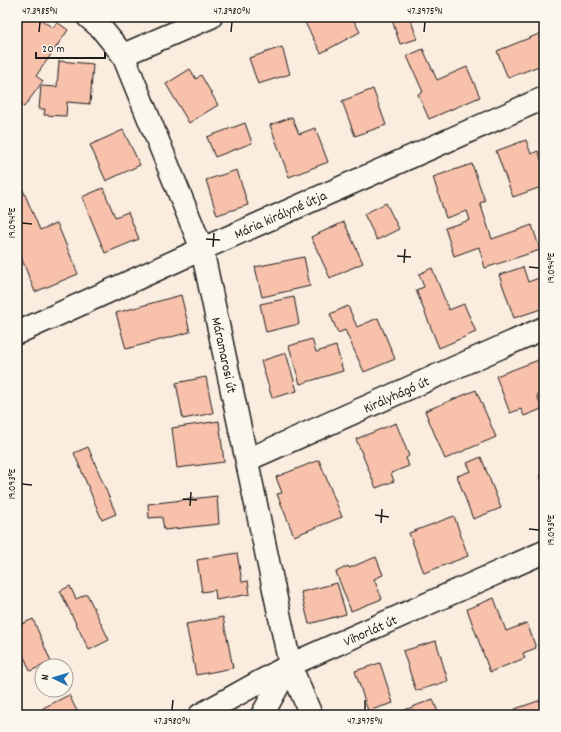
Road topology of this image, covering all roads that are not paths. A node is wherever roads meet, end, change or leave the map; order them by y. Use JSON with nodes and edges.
{"nodes":[{"id":1,"x":88,"y":17,"type":"edge"},
{"id":2,"x":210,"y":17,"type":"edge"},
{"id":3,"x":123,"y":56,"type":"junction"},
{"id":4,"x":544,"y":98,"type":"edge"},
{"id":5,"x":202,"y":249,"type":"junction"},
{"id":6,"x":544,"y":328,"type":"edge"},
{"id":7,"x":17,"y":333,"type":"edge"},
{"id":8,"x":247,"y":460,"type":"junction"},
{"id":9,"x":544,"y":552,"type":"edge"},
{"id":10,"x":290,"y":665,"type":"junction"},
{"id":11,"x":200,"y":715,"type":"edge"},
{"id":12,"x":262,"y":715,"type":"edge"},
{"id":13,"x":311,"y":715,"type":"edge"}],
"edges":[{"from":1,"to":3,"type":"street","name":"Máramarosi út"},
{"from":2,"to":3,"type":"street"},
{"from":3,"to":5,"type":"street","name":"Máramarosi út"},
{"from":4,"to":5,"type":"street","name":"Mária királyné útja"},
{"from":5,"to":7,"type":"street","name":"Mária királyné útja"},
{"from":5,"to":8,"type":"street","name":"Máramarosi út"},
{"from":6,"to":8,"type":"street","name":"Királyhágó út"},
{"from":8,"to":10,"type":"street","name":"Máramarosi út"},
{"from":9,"to":10,"type":"street","name":"Vihorlát út"},
{"from":10,"to":11,"type":"street","name":"Vihorlát út"},
{"from":10,"to":12,"type":"street"},
{"from":10,"to":13,"type":"street","name":"Máramarosi út"}]}
